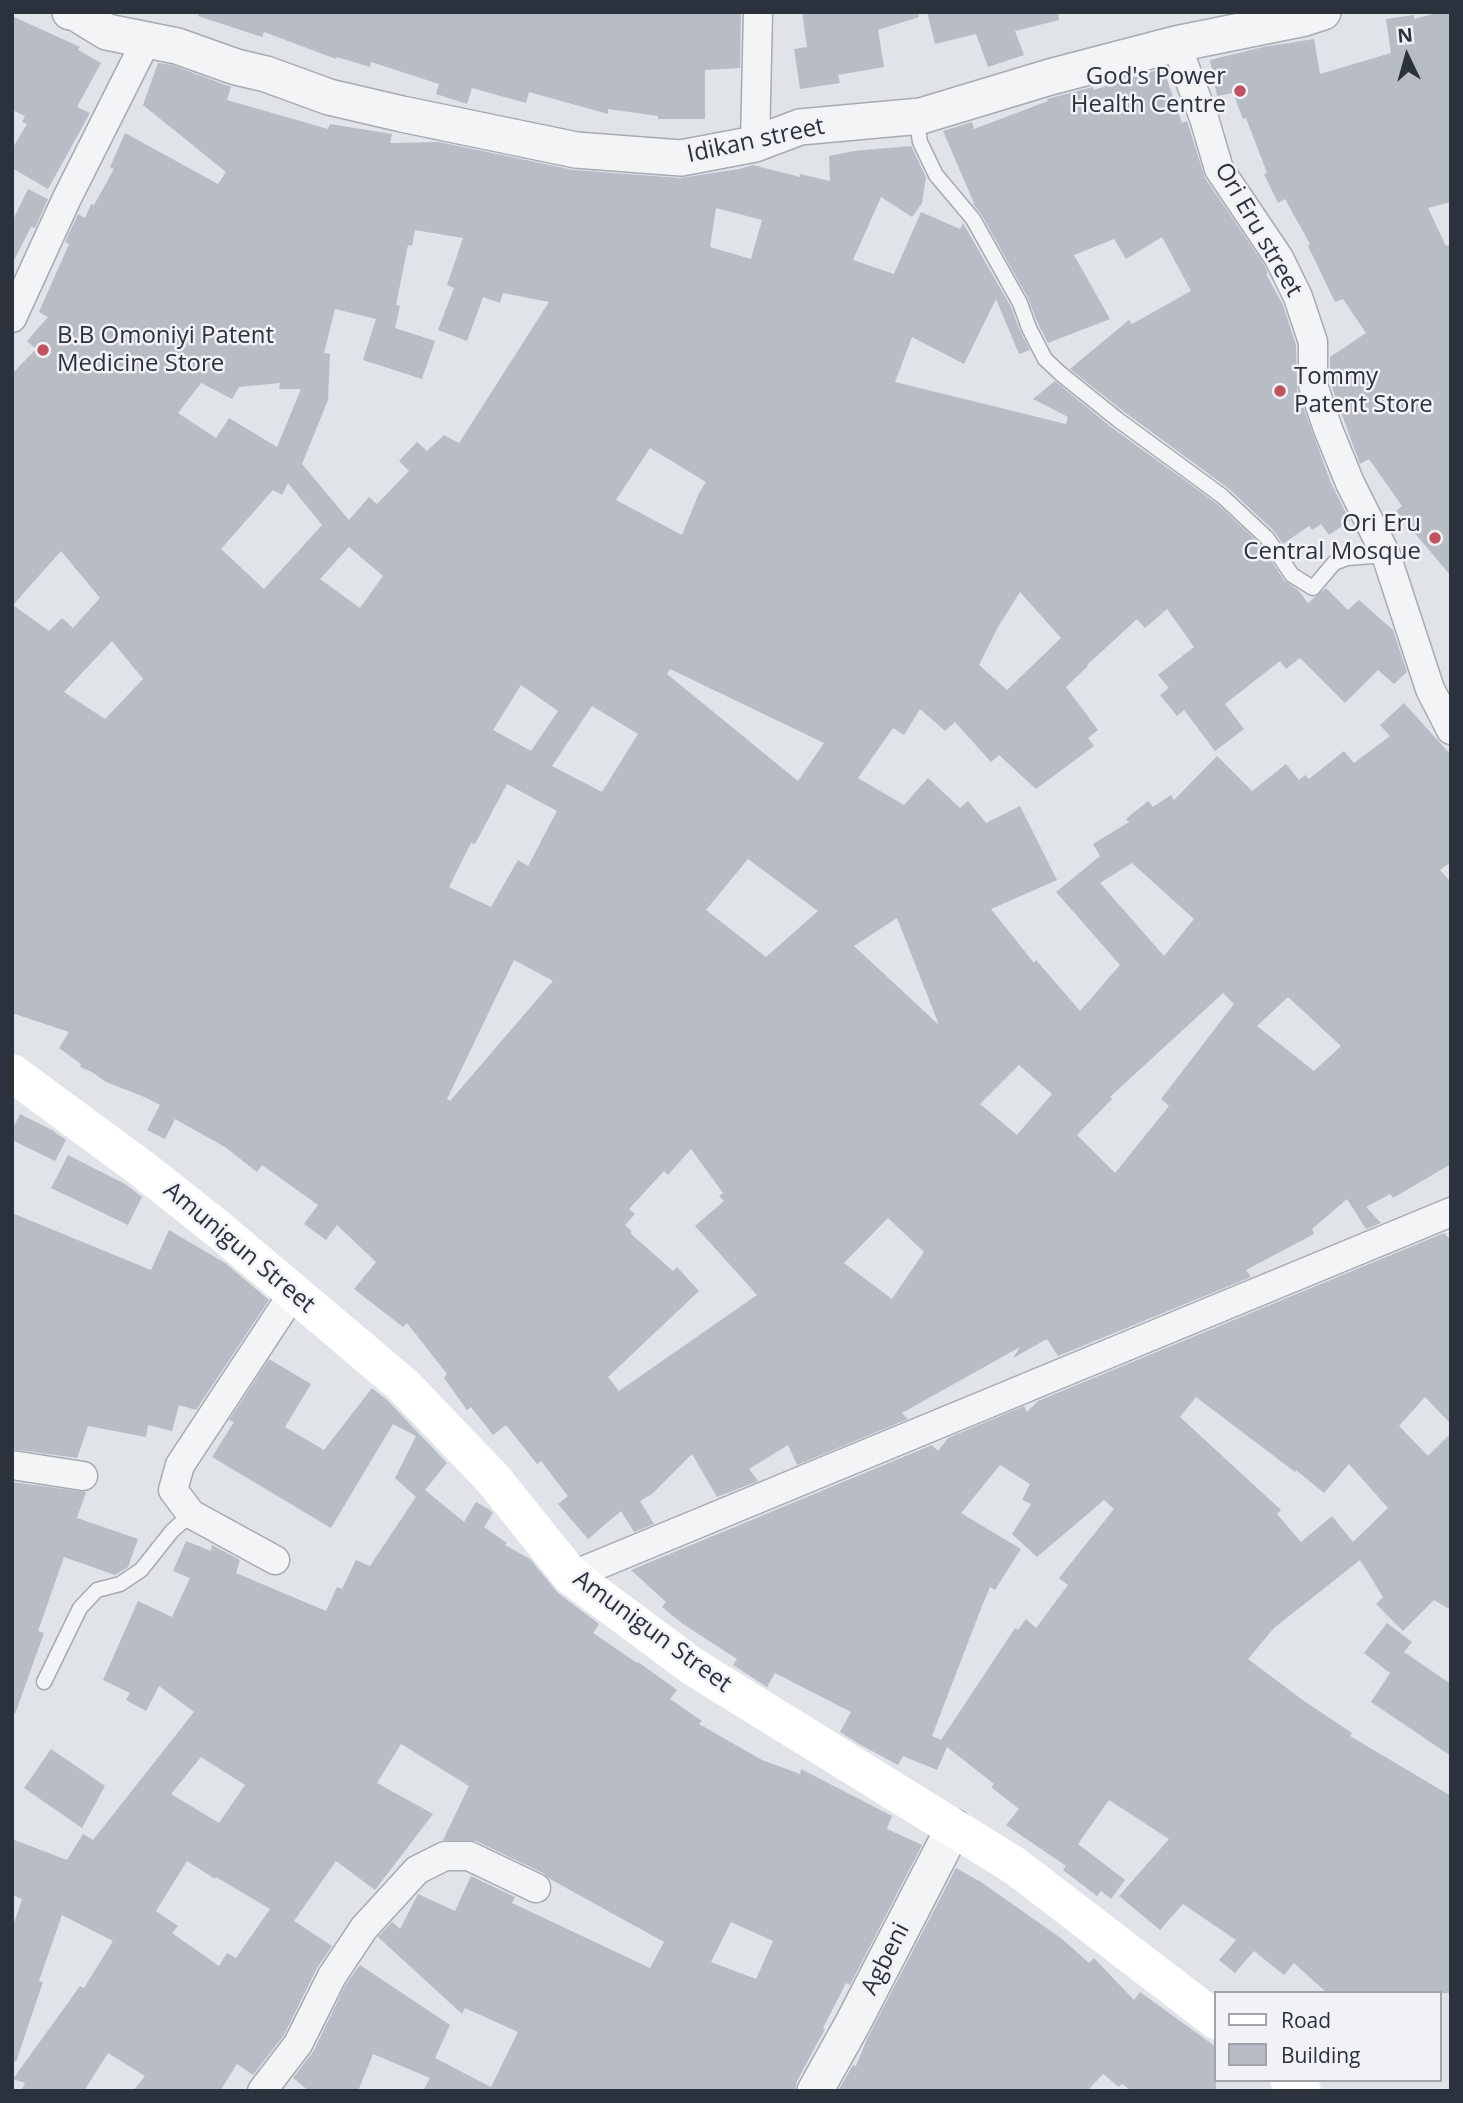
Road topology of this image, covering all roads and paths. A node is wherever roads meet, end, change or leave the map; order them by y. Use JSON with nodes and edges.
{"nodes":[{"id":1,"x":758,"y":12,"type":"edge"},
{"id":2,"x":1323,"y":12,"type":"edge"},
{"id":3,"x":74,"y":13,"type":"edge"},
{"id":4,"x":147,"y":39,"type":"junction"},
{"id":5,"x":1176,"y":44,"type":"junction"},
{"id":6,"x":921,"y":116,"type":"junction"},
{"id":7,"x":755,"y":144,"type":"junction"},
{"id":8,"x":12,"y":318,"type":"edge"},
{"id":9,"x":1386,"y":555,"type":"junction"},
{"id":10,"x":1451,"y":730,"type":"edge"},
{"id":11,"x":12,"y":1073,"type":"edge"},
{"id":12,"x":1451,"y":1212,"type":"edge"},
{"id":13,"x":294,"y":1292,"type":"junction"},
{"id":14,"x":12,"y":1465,"type":"edge"},
{"id":15,"x":82,"y":1476,"type":"dead end"},
{"id":16,"x":191,"y":1514,"type":"junction"},
{"id":17,"x":275,"y":1560,"type":"dead end"},
{"id":18,"x":571,"y":1576,"type":"junction"},
{"id":19,"x":44,"y":1682,"type":"dead end"},
{"id":20,"x":954,"y":1827,"type":"junction"},
{"id":21,"x":536,"y":1888,"type":"dead end"},
{"id":22,"x":1214,"y":2018,"type":"edge"},
{"id":23,"x":262,"y":2091,"type":"edge"},
{"id":24,"x":815,"y":2091,"type":"edge"}],
"edges":[{"from":1,"to":7,"type":"street"},
{"from":2,"to":5,"type":"street","name":"Idikan street"},
{"from":3,"to":4,"type":"street","name":"Idikan street"},
{"from":4,"to":7,"type":"street","name":"Idikan street"},
{"from":4,"to":8,"type":"street"},
{"from":5,"to":6,"type":"street","name":"Idikan street"},
{"from":5,"to":9,"type":"street","name":"Ori Eru street"},
{"from":6,"to":7,"type":"street","name":"Idikan street"},
{"from":6,"to":9,"type":"lane"},
{"from":9,"to":10,"type":"street","name":"Ori Eru street"},
{"from":11,"to":13,"type":"main road","name":"Amunigun Street"},
{"from":12,"to":18,"type":"street"},
{"from":13,"to":16,"type":"street"},
{"from":13,"to":18,"type":"main road","name":"Amunigun Street"},
{"from":14,"to":15,"type":"street"},
{"from":16,"to":17,"type":"street"},
{"from":16,"to":19,"type":"lane"},
{"from":18,"to":20,"type":"main road","name":"Amunigun Street"},
{"from":20,"to":22,"type":"main road","name":"Amunigun Street"},
{"from":20,"to":24,"type":"street","name":"Agbeni"},
{"from":21,"to":23,"type":"street"}]}
